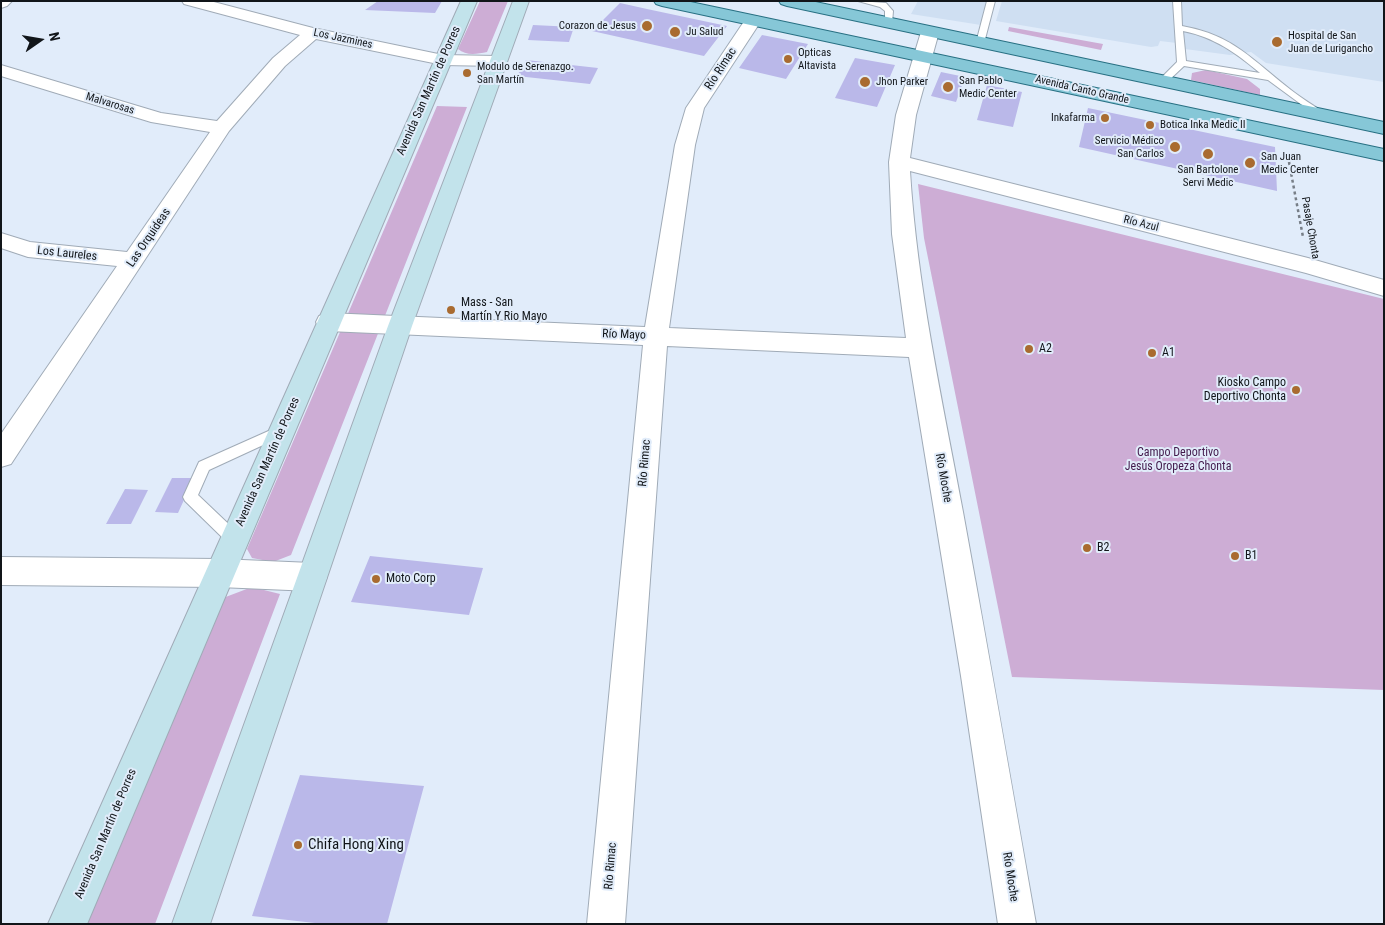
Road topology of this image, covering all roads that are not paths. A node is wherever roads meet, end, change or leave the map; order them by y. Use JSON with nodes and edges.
{"nodes":[{"id":1,"x":190,"y":1,"type":"edge"},
{"id":2,"x":469,"y":1,"type":"edge"},
{"id":3,"x":520,"y":1,"type":"edge"},
{"id":4,"x":662,"y":1,"type":"edge"},
{"id":5,"x":787,"y":1,"type":"edge"},
{"id":6,"x":862,"y":1,"type":"edge"},
{"id":7,"x":991,"y":1,"type":"edge"},
{"id":8,"x":1177,"y":1,"type":"edge"},
{"id":9,"x":753,"y":21,"type":"junction"},
{"id":10,"x":888,"y":23,"type":"junction"},
{"id":11,"x":1178,"y":28,"type":"junction"},
{"id":12,"x":312,"y":33,"type":"junction"},
{"id":13,"x":980,"y":43,"type":"junction"},
{"id":14,"x":926,"y":45,"type":"junction"},
{"id":15,"x":1044,"y":57,"type":"junction"},
{"id":16,"x":443,"y":60,"type":"junction"},
{"id":17,"x":497,"y":61,"type":"junction"},
{"id":18,"x":1182,"y":63,"type":"junction"},
{"id":19,"x":1,"y":70,"type":"edge"},
{"id":20,"x":1270,"y":77,"type":"junction"},
{"id":21,"x":1036,"y":80,"type":"junction"},
{"id":22,"x":1163,"y":82,"type":"junction"},
{"id":23,"x":1320,"y":114,"type":"junction"},
{"id":24,"x":222,"y":128,"type":"junction"},
{"id":25,"x":1384,"y":128,"type":"edge"},
{"id":26,"x":1317,"y":141,"type":"junction"},
{"id":27,"x":1384,"y":155,"type":"edge"},
{"id":28,"x":899,"y":162,"type":"junction"},
{"id":29,"x":1,"y":240,"type":"edge"},
{"id":30,"x":134,"y":260,"type":"junction"},
{"id":31,"x":1384,"y":288,"type":"edge"},
{"id":32,"x":328,"y":322,"type":"junction"},
{"id":33,"x":400,"y":326,"type":"junction"},
{"id":34,"x":656,"y":336,"type":"junction"},
{"id":35,"x":920,"y":348,"type":"junction"},
{"id":36,"x":282,"y":430,"type":"junction"},
{"id":37,"x":1,"y":456,"type":"edge"},
{"id":38,"x":234,"y":539,"type":"junction"},
{"id":39,"x":1,"y":572,"type":"edge"},
{"id":40,"x":219,"y":573,"type":"junction"},
{"id":41,"x":312,"y":577,"type":"junction"},
{"id":42,"x":67,"y":924,"type":"edge"},
{"id":43,"x":191,"y":924,"type":"edge"},
{"id":44,"x":606,"y":924,"type":"edge"},
{"id":45,"x":1017,"y":924,"type":"edge"}],
"edges":[{"from":1,"to":12,"type":"street","name":"Los Jazmines"},
{"from":2,"to":16,"type":"main road","name":"Avenida San Martín de Porres"},
{"from":3,"to":17,"type":"main road"},
{"from":4,"to":9,"type":"main road","name":"Avenida Canto Grande"},
{"from":5,"to":10,"type":"main road","name":"Avenida Canto Grande"},
{"from":6,"to":10,"type":"lane"},
{"from":7,"to":13,"type":"lane"},
{"from":8,"to":11,"type":"lane"},
{"from":9,"to":14,"type":"main road","name":"Avenida Canto Grande"},
{"from":9,"to":34,"type":"street","name":"Río Rimac"},
{"from":10,"to":14,"type":"main road","name":"Avenida Canto Grande"},
{"from":11,"to":18,"type":"lane"},
{"from":11,"to":20,"type":"lane"},
{"from":12,"to":16,"type":"street","name":"Los Jazmines"},
{"from":12,"to":24,"type":"street","name":"Las Orquideas"},
{"from":13,"to":14,"type":"main road","name":"Avenida Canto Grande"},
{"from":13,"to":15,"type":"main road","name":"Avenida Canto Grande"},
{"from":14,"to":21,"type":"main road","name":"Avenida Canto Grande"},
{"from":14,"to":28,"type":"street","name":"Río Moche"},
{"from":15,"to":21,"type":"main road"},
{"from":15,"to":22,"type":"main road","name":"Avenida Canto Grande"},
{"from":16,"to":17,"type":"street","name":"Los Jazmines"},
{"from":16,"to":32,"type":"main road","name":"Avenida San Martín de Porres"},
{"from":17,"to":33,"type":"main road"},
{"from":18,"to":20,"type":"lane"},
{"from":18,"to":22,"type":"lane"},
{"from":19,"to":24,"type":"street","name":"Malvarosas"},
{"from":20,"to":23,"type":"lane"},
{"from":21,"to":26,"type":"main road","name":"Avenida Canto Grande"},
{"from":22,"to":23,"type":"main road","name":"Avenida Canto Grande"},
{"from":23,"to":25,"type":"main road","name":"Avenida Canto Grande"},
{"from":23,"to":26,"type":"main road"},
{"from":24,"to":30,"type":"street","name":"Las Orquideas"},
{"from":26,"to":27,"type":"main road","name":"Avenida Canto Grande"},
{"from":28,"to":31,"type":"street","name":"Río Azul"},
{"from":28,"to":35,"type":"street","name":"Río Moche"},
{"from":29,"to":30,"type":"street","name":"Los Laureles"},
{"from":30,"to":37,"type":"street","name":"Las Orquideas"},
{"from":32,"to":33,"type":"street","name":"Río Mayo"},
{"from":32,"to":36,"type":"main road","name":"Avenida San Martín de Porres"},
{"from":33,"to":34,"type":"street","name":"Río Mayo"},
{"from":33,"to":41,"type":"main road"},
{"from":34,"to":35,"type":"street","name":"Río Mayo"},
{"from":34,"to":44,"type":"street","name":"Río Rimac"},
{"from":35,"to":45,"type":"street","name":"Río Moche"},
{"from":36,"to":38,"type":"main road","name":"Avenida San Martín de Porres"},
{"from":36,"to":38,"type":"lane"},
{"from":38,"to":40,"type":"main road","name":"Avenida San Martín de Porres"},
{"from":39,"to":40,"type":"street"},
{"from":40,"to":41,"type":"street"},
{"from":40,"to":42,"type":"main road","name":"Avenida San Martín de Porres"},
{"from":41,"to":43,"type":"main road"}]}
